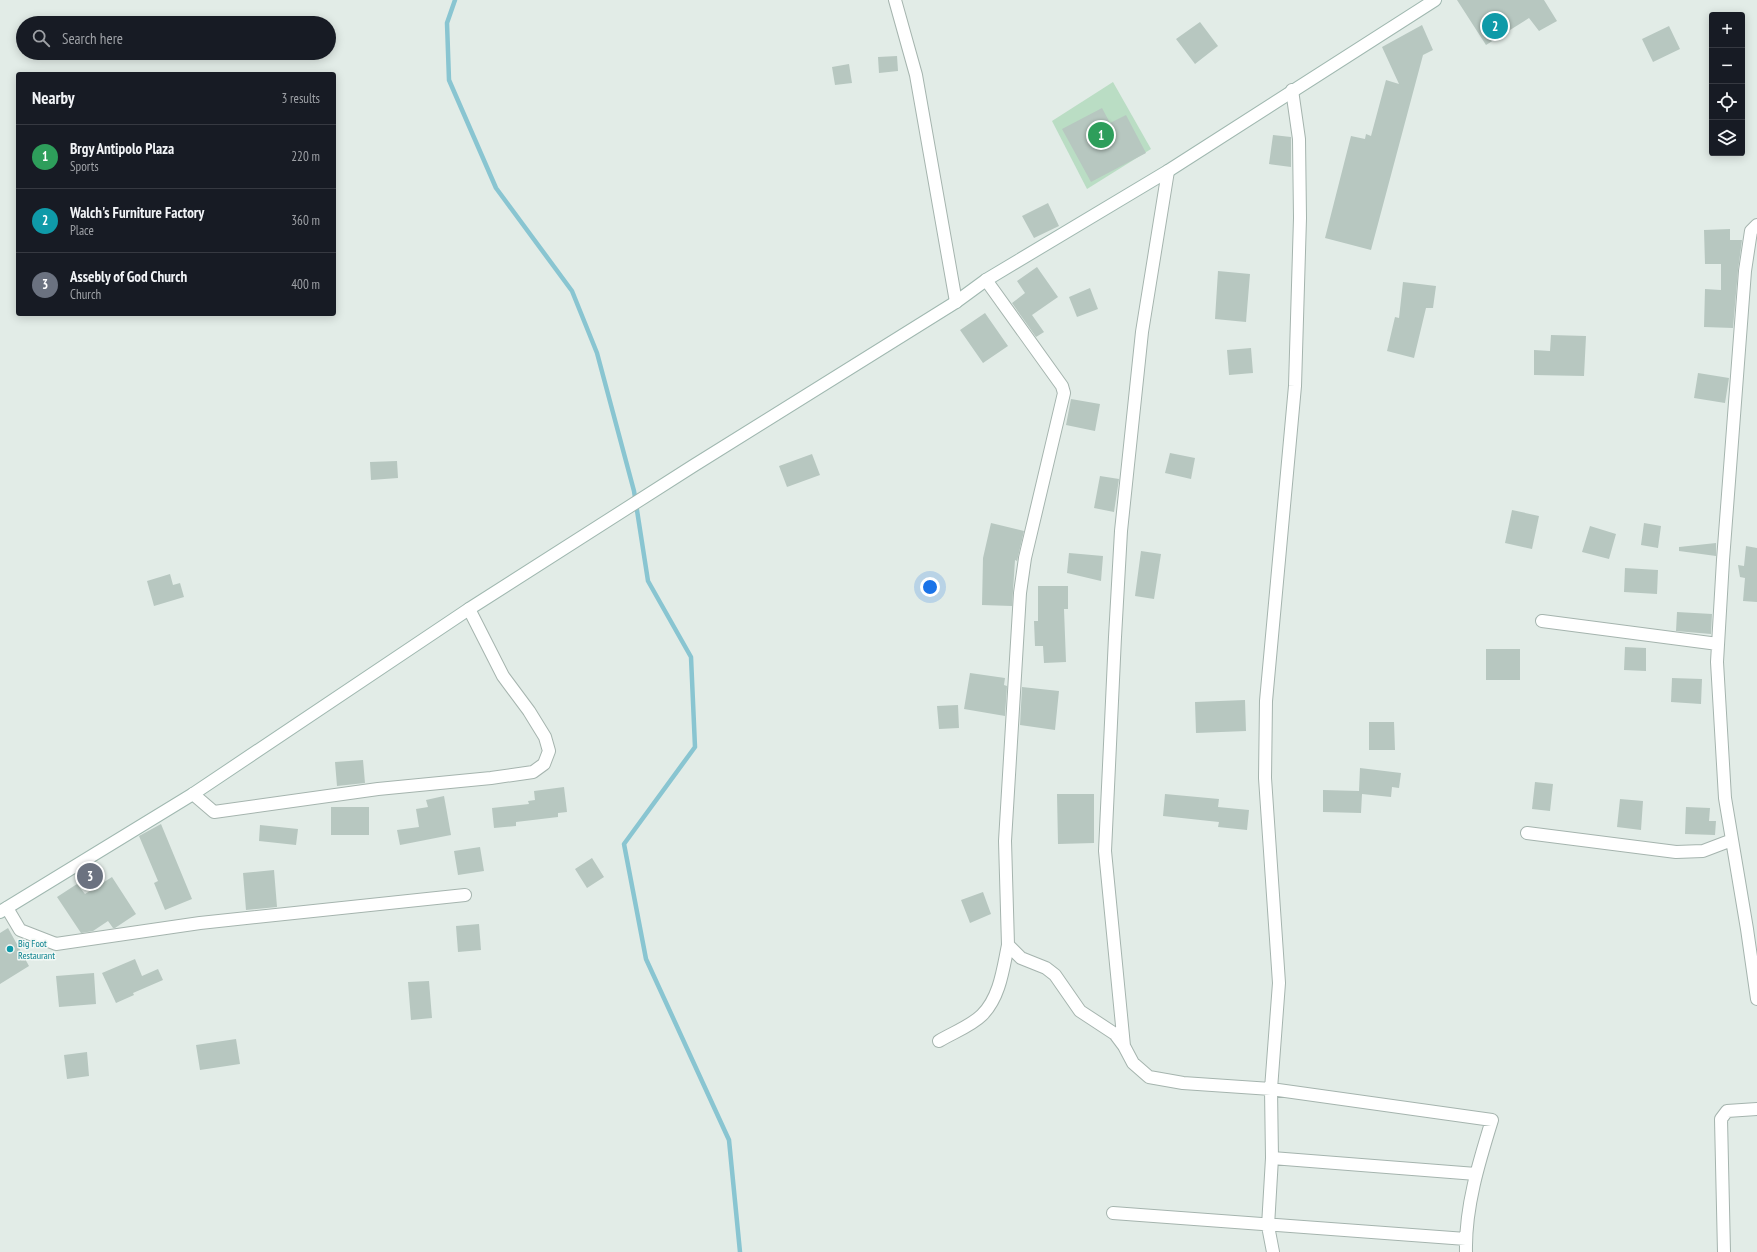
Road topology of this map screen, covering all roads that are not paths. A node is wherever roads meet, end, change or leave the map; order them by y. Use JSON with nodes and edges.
{"nodes":[{"id":1,"x":895,"y":0,"type":"edge"},
{"id":2,"x":1435,"y":0,"type":"edge"},
{"id":3,"x":1292,"y":90,"type":"junction"},
{"id":4,"x":1168,"y":171,"type":"junction"},
{"id":5,"x":1757,"y":225,"type":"edge"},
{"id":6,"x":986,"y":280,"type":"junction"},
{"id":7,"x":956,"y":302,"type":"junction"},
{"id":8,"x":469,"y":609,"type":"junction"},
{"id":9,"x":1542,"y":621,"type":"dead end"},
{"id":10,"x":1718,"y":644,"type":"junction"},
{"id":11,"x":193,"y":794,"type":"junction"},
{"id":12,"x":1527,"y":833,"type":"dead end"},
{"id":13,"x":1732,"y":840,"type":"junction"},
{"id":14,"x":465,"y":895,"type":"dead end"},
{"id":15,"x":4,"y":910,"type":"edge"},
{"id":16,"x":1008,"y":945,"type":"junction"},
{"id":17,"x":1757,"y":999,"type":"edge"},
{"id":18,"x":939,"y":1040,"type":"dead end"},
{"id":19,"x":1124,"y":1046,"type":"junction"},
{"id":20,"x":1271,"y":1089,"type":"junction"},
{"id":21,"x":1757,"y":1108,"type":"edge"},
{"id":22,"x":1272,"y":1158,"type":"junction"},
{"id":23,"x":1476,"y":1174,"type":"junction"},
{"id":24,"x":1113,"y":1213,"type":"dead end"},
{"id":25,"x":1268,"y":1226,"type":"junction"},
{"id":26,"x":1466,"y":1239,"type":"junction"},
{"id":27,"x":1273,"y":1252,"type":"edge"},
{"id":28,"x":1466,"y":1252,"type":"edge"},
{"id":29,"x":1724,"y":1252,"type":"edge"}],
"edges":[{"from":1,"to":7,"type":"street"},
{"from":2,"to":3,"type":"street"},
{"from":3,"to":4,"type":"street"},
{"from":3,"to":20,"type":"street"},
{"from":4,"to":6,"type":"street"},
{"from":4,"to":19,"type":"street"},
{"from":5,"to":10,"type":"street"},
{"from":6,"to":7,"type":"street"},
{"from":6,"to":16,"type":"street"},
{"from":7,"to":8,"type":"street"},
{"from":8,"to":11,"type":"street"},
{"from":8,"to":11,"type":"street"},
{"from":9,"to":10,"type":"street"},
{"from":10,"to":13,"type":"street"},
{"from":11,"to":15,"type":"street"},
{"from":12,"to":13,"type":"street"},
{"from":13,"to":17,"type":"street"},
{"from":14,"to":15,"type":"street"},
{"from":16,"to":18,"type":"street"},
{"from":16,"to":19,"type":"street"},
{"from":19,"to":20,"type":"street"},
{"from":20,"to":22,"type":"street"},
{"from":20,"to":23,"type":"street"},
{"from":21,"to":29,"type":"street"},
{"from":22,"to":23,"type":"street"},
{"from":22,"to":25,"type":"street"},
{"from":23,"to":26,"type":"street"},
{"from":24,"to":25,"type":"street"},
{"from":25,"to":26,"type":"street"},
{"from":25,"to":27,"type":"street"},
{"from":26,"to":28,"type":"street"}]}
